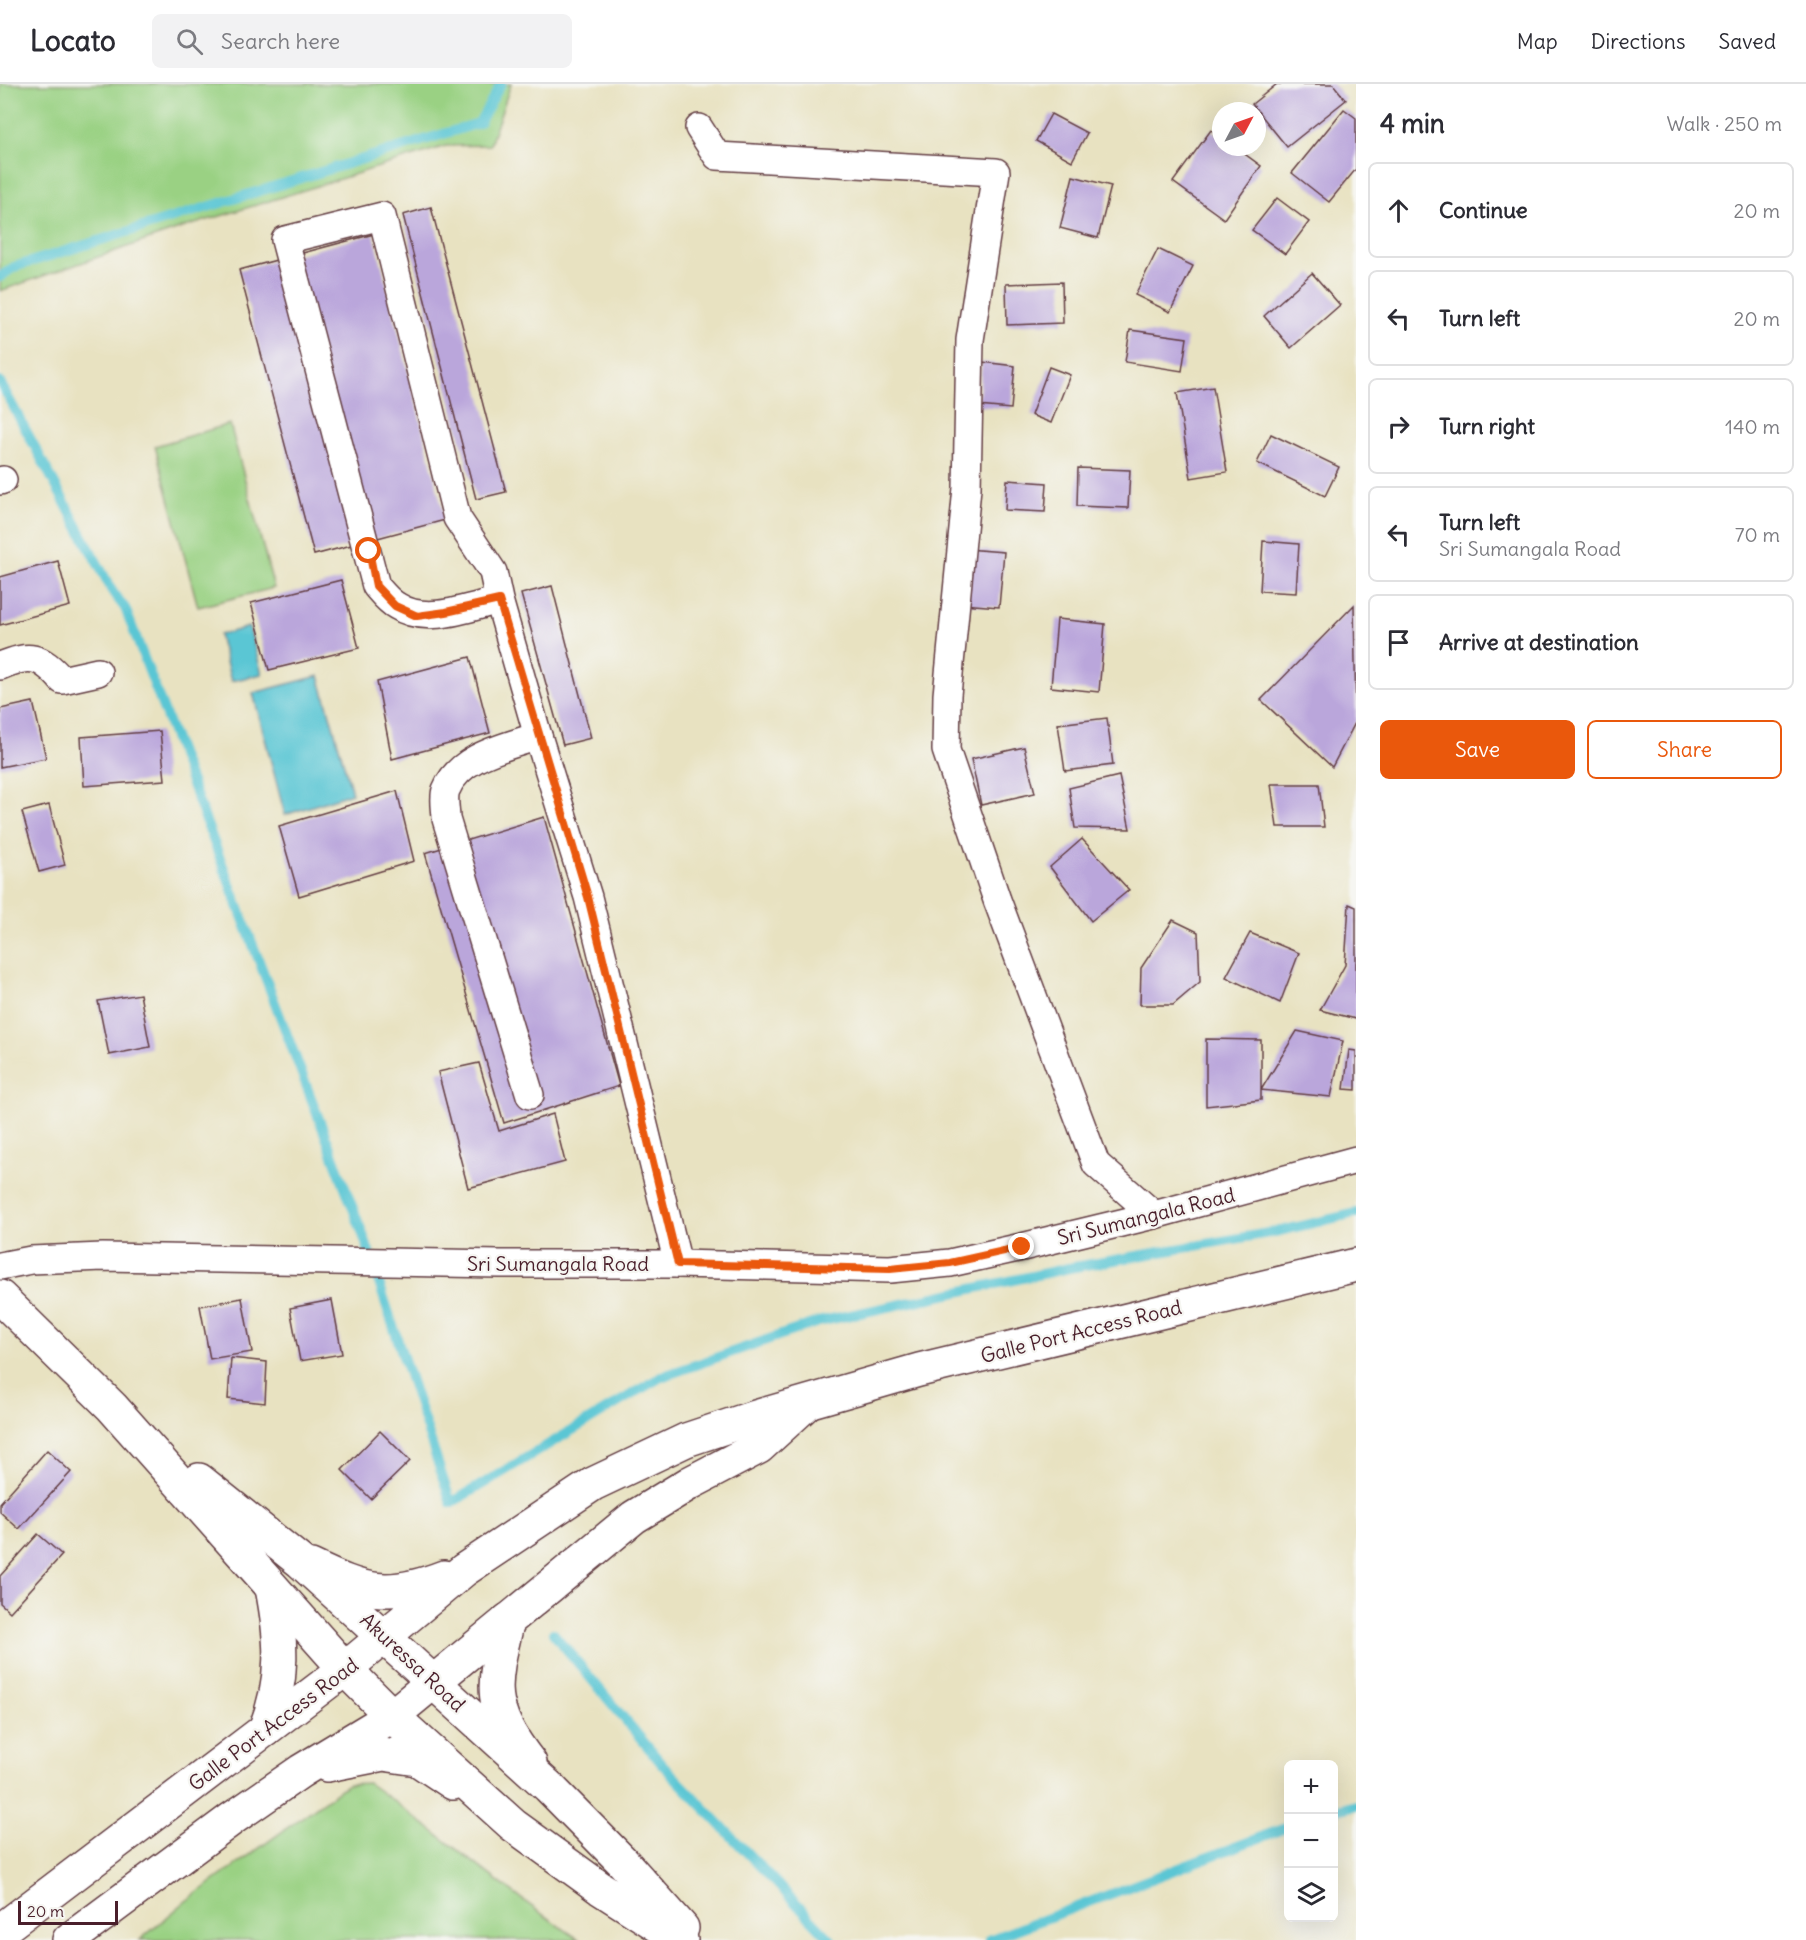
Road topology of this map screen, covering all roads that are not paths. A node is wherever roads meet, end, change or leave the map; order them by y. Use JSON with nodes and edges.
{"nodes":[{"id":1,"x":699,"y":128,"type":"dead end"},
{"id":2,"x":499,"y":600,"type":"junction"},
{"id":3,"x":0,"y":666,"type":"edge"},
{"id":4,"x":98,"y":672,"type":"dead end"},
{"id":5,"x":538,"y":736,"type":"junction"},
{"id":6,"x":530,"y":1095,"type":"dead end"},
{"id":7,"x":1356,"y":1160,"type":"edge"},
{"id":8,"x":1154,"y":1215,"type":"junction"},
{"id":9,"x":678,"y":1264,"type":"junction"},
{"id":10,"x":1356,"y":1265,"type":"edge"},
{"id":11,"x":0,"y":1266,"type":"edge"},
{"id":12,"x":0,"y":1298,"type":"edge"},
{"id":13,"x":808,"y":1402,"type":"junction"},
{"id":14,"x":112,"y":1407,"type":"junction"},
{"id":15,"x":301,"y":1562,"type":"junction"},
{"id":16,"x":464,"y":1570,"type":"junction"},
{"id":17,"x":272,"y":1588,"type":"junction"},
{"id":18,"x":508,"y":1620,"type":"junction"},
{"id":19,"x":385,"y":1635,"type":"junction"},
{"id":20,"x":345,"y":1670,"type":"junction"},
{"id":21,"x":433,"y":1681,"type":"junction"},
{"id":22,"x":392,"y":1716,"type":"junction"},
{"id":23,"x":265,"y":1730,"type":"junction"},
{"id":24,"x":300,"y":1771,"type":"junction"},
{"id":25,"x":549,"y":1786,"type":"junction"},
{"id":26,"x":513,"y":1825,"type":"junction"},
{"id":27,"x":0,"y":1931,"type":"edge"},
{"id":28,"x":69,"y":1940,"type":"edge"},
{"id":29,"x":681,"y":1940,"type":"edge"},
{"id":30,"x":693,"y":1940,"type":"edge"}],
"edges":[{"from":1,"to":8,"type":"street"},
{"from":2,"to":2,"type":"street"},
{"from":2,"to":5,"type":"street"},
{"from":3,"to":4,"type":"street"},
{"from":5,"to":6,"type":"street"},
{"from":5,"to":9,"type":"street"},
{"from":7,"to":8,"type":"street","name":"Sri Sumangala Road"},
{"from":8,"to":9,"type":"street","name":"Sri Sumangala Road"},
{"from":9,"to":11,"type":"street","name":"Sri Sumangala Road"},
{"from":10,"to":13,"type":"main road","name":"Galle Port Access Road"},
{"from":12,"to":14,"type":"main road","name":"Akuressa Road"},
{"from":13,"to":16,"type":"main road","name":"Galle Port Access Road"},
{"from":13,"to":18,"type":"main road","name":"Galle Port Access Road"},
{"from":14,"to":15,"type":"main road","name":"Akuressa Road"},
{"from":14,"to":17,"type":"main road","name":"Akuressa Road"},
{"from":15,"to":16,"type":"main road"},
{"from":15,"to":19,"type":"main road","name":"Akuressa Road"},
{"from":16,"to":19,"type":"main road","name":"Galle Port Access Road"},
{"from":17,"to":20,"type":"main road","name":"Akuressa Road"},
{"from":17,"to":23,"type":"main road"},
{"from":18,"to":21,"type":"main road","name":"Galle Port Access Road"},
{"from":18,"to":25,"type":"main road"},
{"from":19,"to":20,"type":"main road","name":"Galle Port Access Road"},
{"from":19,"to":21,"type":"main road","name":"Akuressa Road"},
{"from":20,"to":22,"type":"main road","name":"Akuressa Road"},
{"from":20,"to":23,"type":"main road","name":"Galle Port Access Road"},
{"from":21,"to":22,"type":"main road","name":"Galle Port Access Road"},
{"from":21,"to":25,"type":"main road","name":"Akuressa Road"},
{"from":22,"to":24,"type":"main road","name":"Galle Port Access Road"},
{"from":22,"to":26,"type":"main road","name":"Akuressa Road"},
{"from":23,"to":27,"type":"main road","name":"Galle Port Access Road"},
{"from":24,"to":26,"type":"main road"},
{"from":24,"to":28,"type":"main road","name":"Galle Port Access Road"},
{"from":25,"to":30,"type":"main road","name":"Akuressa Road"},
{"from":26,"to":29,"type":"main road","name":"Akuressa Road"}]}
